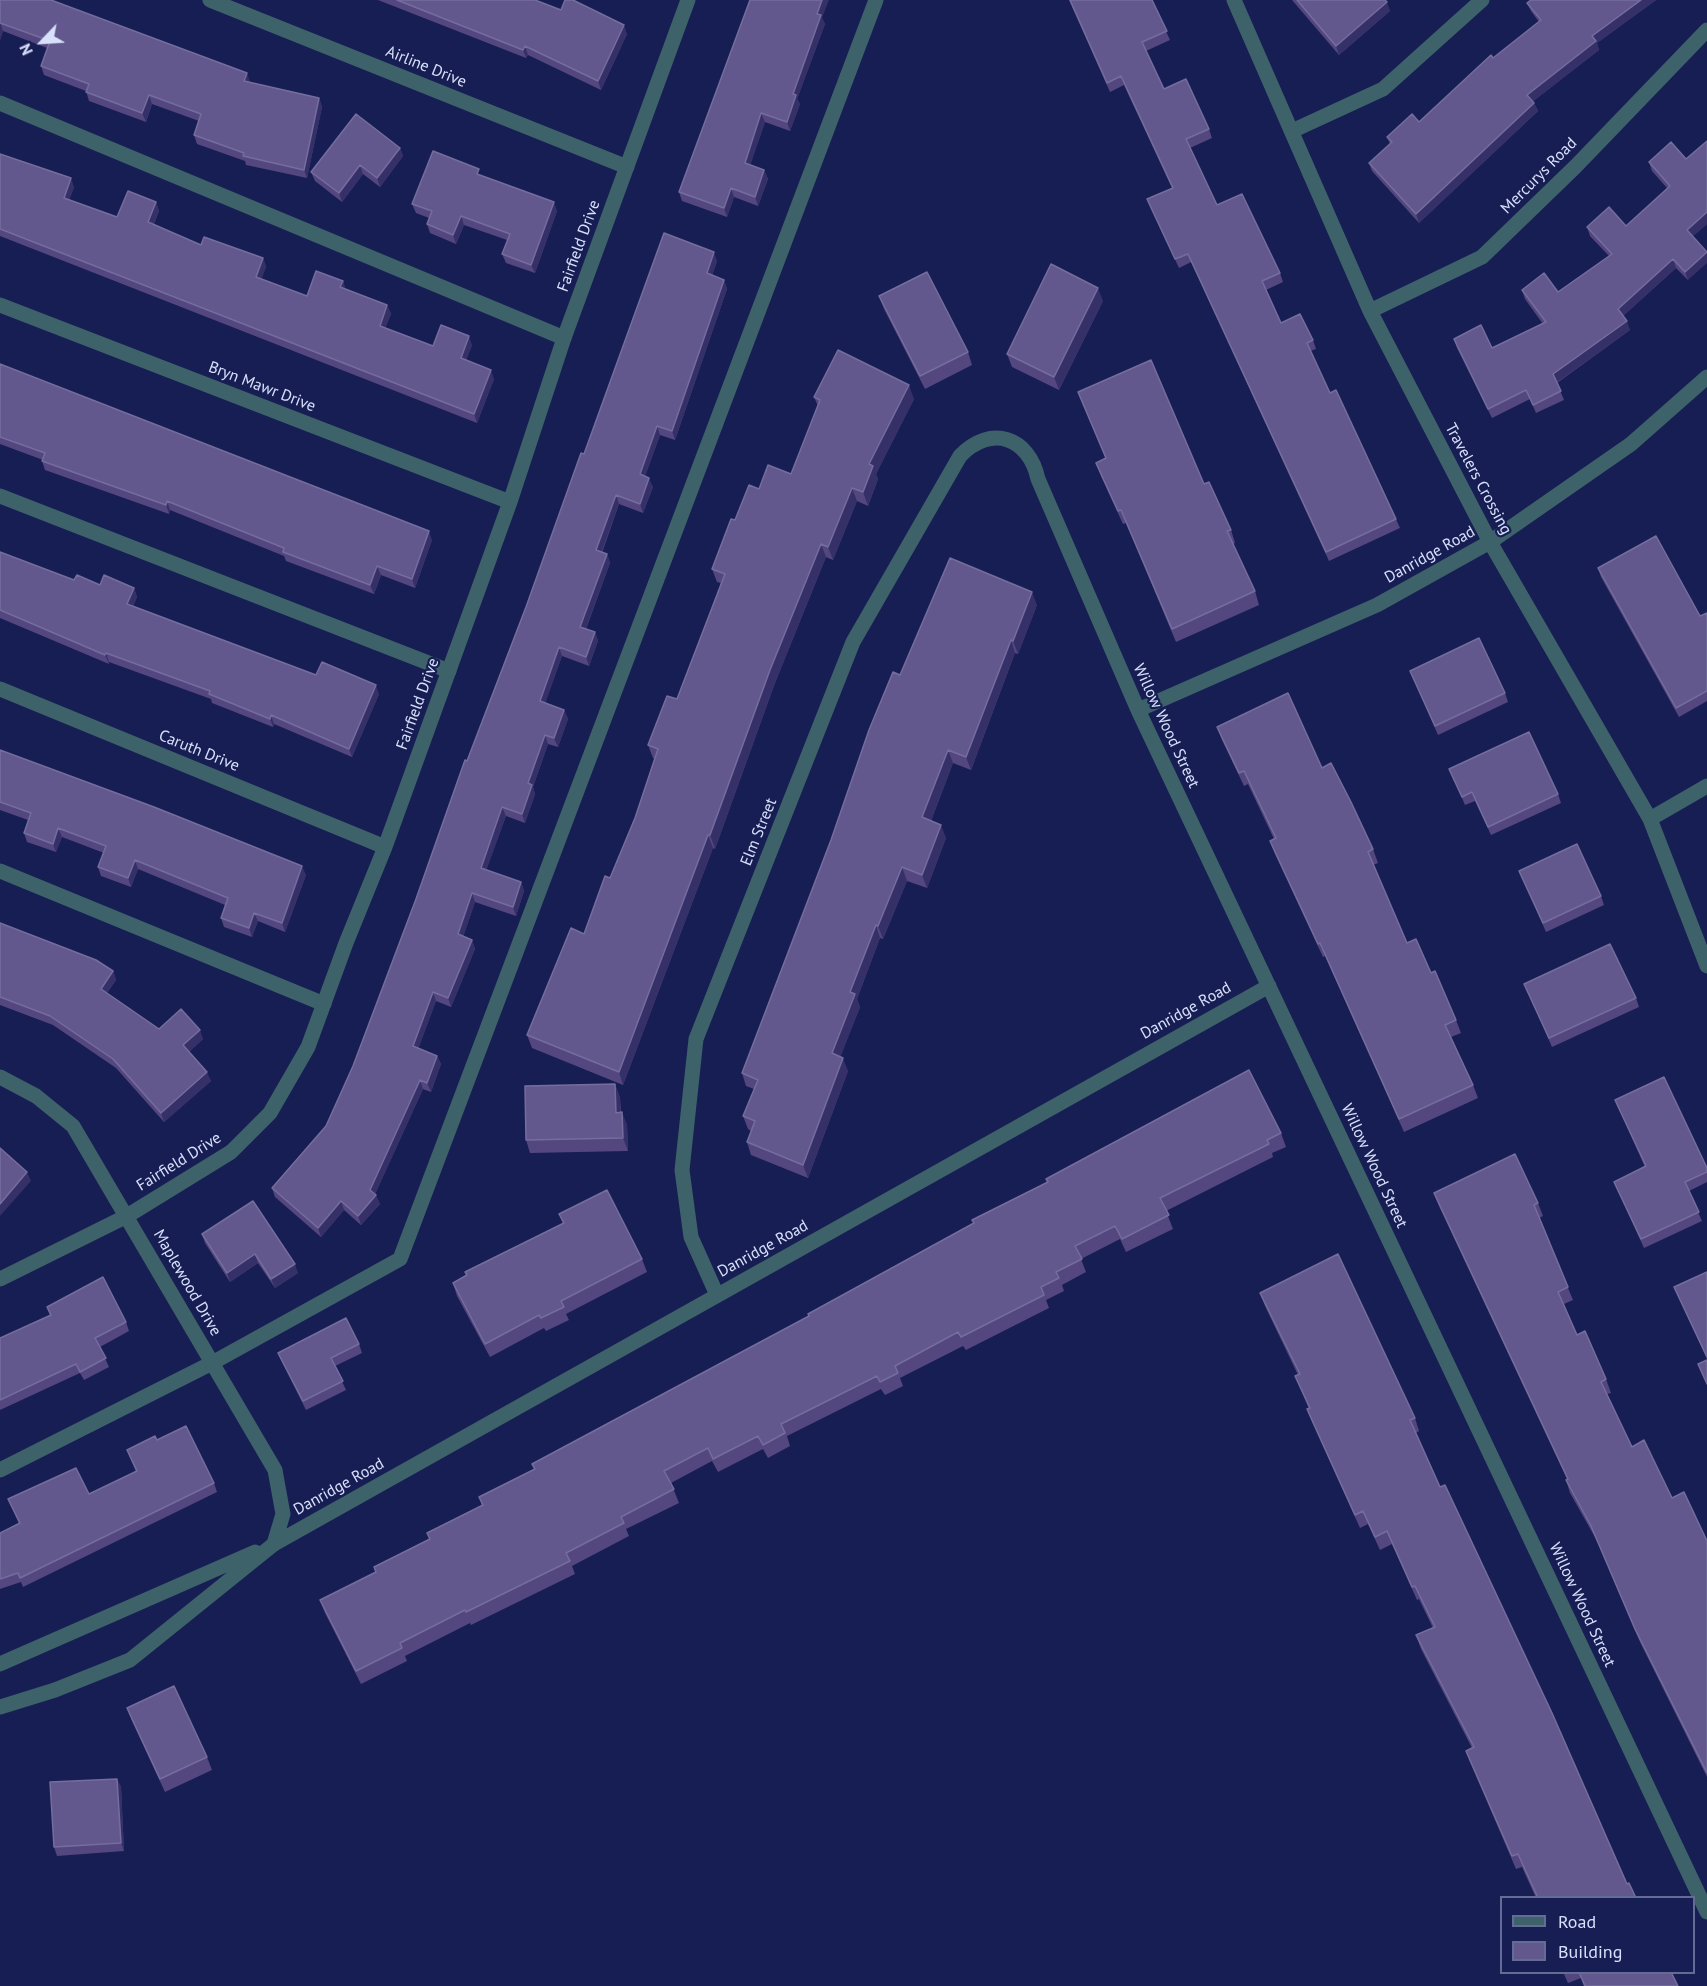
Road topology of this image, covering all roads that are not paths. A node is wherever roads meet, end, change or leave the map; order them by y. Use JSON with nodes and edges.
{"nodes":[{"id":1,"x":210,"y":0,"type":"edge"},
{"id":2,"x":688,"y":0,"type":"edge"},
{"id":3,"x":876,"y":0,"type":"edge"},
{"id":4,"x":1234,"y":0,"type":"edge"},
{"id":5,"x":1482,"y":0,"type":"edge"},
{"id":6,"x":1707,"y":30,"type":"edge"},
{"id":7,"x":0,"y":103,"type":"edge"},
{"id":8,"x":1292,"y":131,"type":"junction"},
{"id":9,"x":627,"y":167,"type":"junction"},
{"id":10,"x":0,"y":305,"type":"edge"},
{"id":11,"x":1370,"y":311,"type":"junction"},
{"id":12,"x":564,"y":338,"type":"junction"},
{"id":13,"x":1707,"y":377,"type":"edge"},
{"id":14,"x":1007,"y":440,"type":"joint"},
{"id":15,"x":0,"y":496,"type":"edge"},
{"id":16,"x":510,"y":502,"type":"junction"},
{"id":17,"x":1490,"y":542,"type":"junction"},
{"id":18,"x":449,"y":671,"type":"junction"},
{"id":19,"x":0,"y":688,"type":"edge"},
{"id":20,"x":1138,"y":710,"type":"junction"},
{"id":21,"x":1707,"y":786,"type":"edge"},
{"id":22,"x":1650,"y":819,"type":"junction"},
{"id":23,"x":385,"y":847,"type":"junction"},
{"id":24,"x":0,"y":871,"type":"edge"},
{"id":25,"x":1707,"y":966,"type":"edge"},
{"id":26,"x":1269,"y":986,"type":"junction"},
{"id":27,"x":324,"y":1004,"type":"junction"},
{"id":28,"x":0,"y":1077,"type":"edge"},
{"id":29,"x":127,"y":1216,"type":"junction"},
{"id":30,"x":0,"y":1279,"type":"edge"},
{"id":31,"x":717,"y":1295,"type":"junction"},
{"id":32,"x":212,"y":1363,"type":"junction"},
{"id":33,"x":0,"y":1470,"type":"edge"},
{"id":34,"x":274,"y":1544,"type":"junction"},
{"id":35,"x":0,"y":1664,"type":"edge"},
{"id":36,"x":0,"y":1707,"type":"edge"},
{"id":37,"x":1707,"y":1912,"type":"edge"}],
"edges":[{"from":1,"to":9,"type":"street","name":"Airline Drive"},
{"from":2,"to":9,"type":"street","name":"Fairfield Drive"},
{"from":3,"to":32,"type":"street"},
{"from":4,"to":8,"type":"street","name":"Travelers Crossing"},
{"from":5,"to":8,"type":"street"},
{"from":6,"to":11,"type":"street","name":"Mercurys Road"},
{"from":7,"to":12,"type":"street"},
{"from":8,"to":11,"type":"street","name":"Travelers Crossing"},
{"from":9,"to":12,"type":"street","name":"Fairfield Drive"},
{"from":10,"to":16,"type":"street","name":"Bryn Mawr Drive"},
{"from":11,"to":17,"type":"street","name":"Travelers Crossing"},
{"from":12,"to":16,"type":"street","name":"Fairfield Drive"},
{"from":13,"to":17,"type":"street","name":"Danridge Road"},
{"from":14,"to":20,"type":"street","name":"Willow Wood Street"},
{"from":14,"to":31,"type":"street","name":"Elm Street"},
{"from":15,"to":18,"type":"street"},
{"from":16,"to":18,"type":"street","name":"Fairfield Drive"},
{"from":17,"to":20,"type":"street","name":"Danridge Road"},
{"from":17,"to":22,"type":"street","name":"Travelers Crossing"},
{"from":18,"to":23,"type":"street","name":"Fairfield Drive"},
{"from":19,"to":23,"type":"street","name":"Caruth Drive"},
{"from":20,"to":26,"type":"street","name":"Willow Wood Street"},
{"from":21,"to":22,"type":"street"},
{"from":22,"to":25,"type":"street","name":"Travelers Crossing"},
{"from":23,"to":27,"type":"street","name":"Fairfield Drive"},
{"from":24,"to":27,"type":"street"},
{"from":26,"to":31,"type":"street","name":"Danridge Road"},
{"from":26,"to":37,"type":"street","name":"Willow Wood Street"},
{"from":27,"to":29,"type":"street","name":"Fairfield Drive"},
{"from":28,"to":29,"type":"street","name":"Maplewood Drive"},
{"from":29,"to":30,"type":"street","name":"Fairfield Drive"},
{"from":29,"to":32,"type":"street","name":"Maplewood Drive"},
{"from":31,"to":34,"type":"street","name":"Danridge Road"},
{"from":32,"to":33,"type":"street"},
{"from":32,"to":34,"type":"street","name":"Maplewood Drive"},
{"from":34,"to":35,"type":"street","name":"Danridge Road"},
{"from":34,"to":36,"type":"street","name":"Danridge Road"}]}
